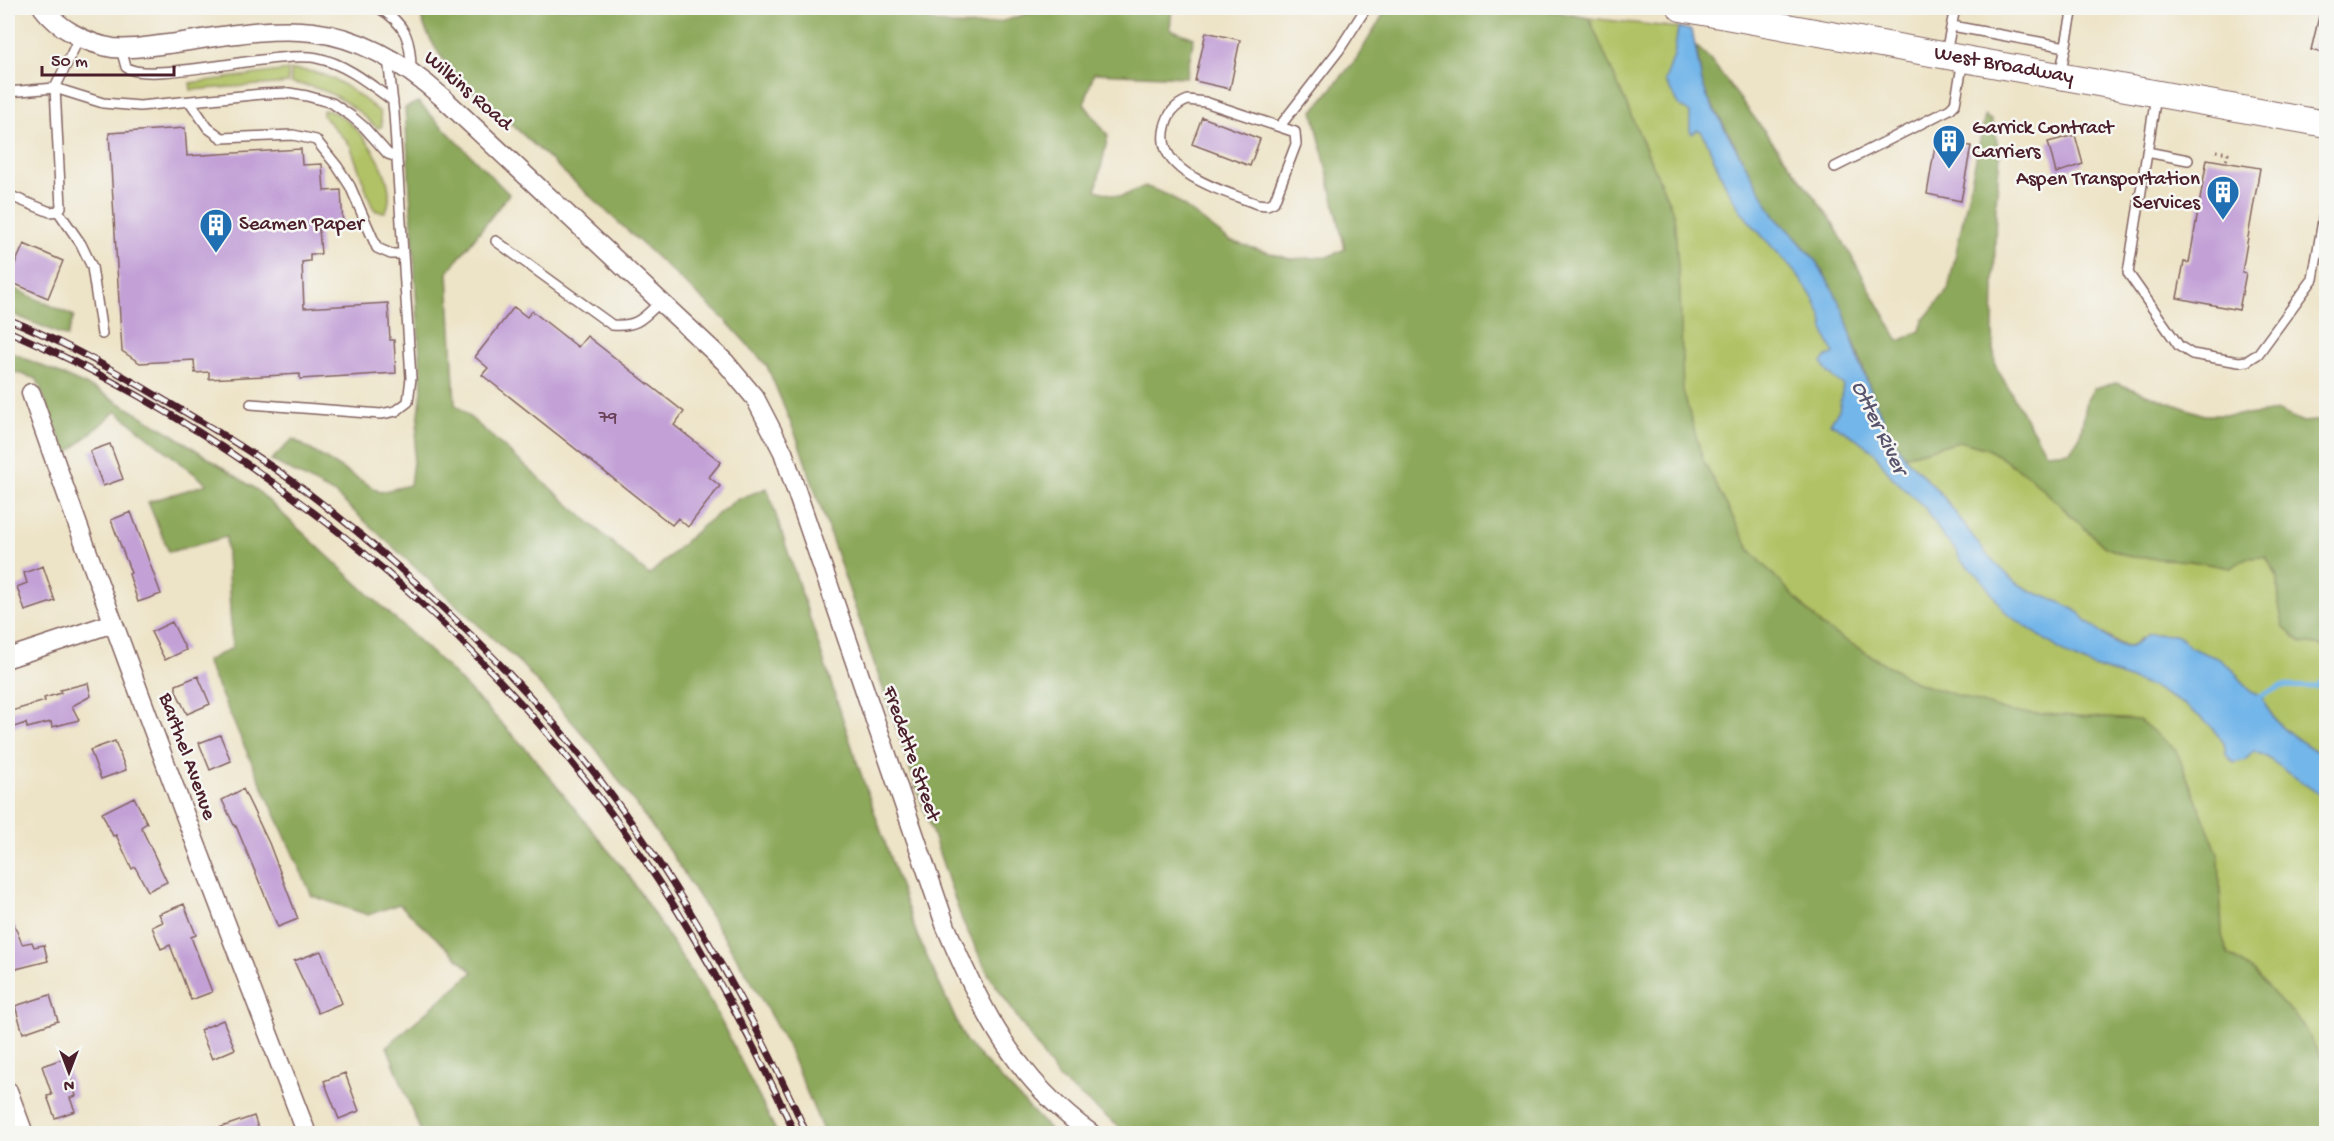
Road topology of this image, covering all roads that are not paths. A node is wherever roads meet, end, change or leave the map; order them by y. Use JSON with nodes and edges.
{"nodes":[{"id":1,"x":43,"y":8,"type":"edge"},
{"id":2,"x":379,"y":8,"type":"edge"},
{"id":3,"x":1366,"y":8,"type":"edge"},
{"id":4,"x":1681,"y":8,"type":"edge"},
{"id":5,"x":1955,"y":8,"type":"edge"},
{"id":6,"x":2073,"y":8,"type":"edge"},
{"id":7,"x":1952,"y":26,"type":"junction"},
{"id":8,"x":80,"y":36,"type":"junction"},
{"id":9,"x":2066,"y":48,"type":"junction"},
{"id":10,"x":121,"y":49,"type":"junction"},
{"id":11,"x":1955,"y":57,"type":"junction"},
{"id":12,"x":388,"y":58,"type":"junction"},
{"id":13,"x":411,"y":70,"type":"junction"},
{"id":14,"x":2060,"y":76,"type":"junction"},
{"id":15,"x":55,"y":88,"type":"junction"},
{"id":16,"x":8,"y":92,"type":"edge"},
{"id":17,"x":2157,"y":93,"type":"junction"},
{"id":18,"x":393,"y":101,"type":"junction"},
{"id":19,"x":190,"y":102,"type":"junction"},
{"id":20,"x":2326,"y":124,"type":"edge"},
{"id":21,"x":1280,"y":126,"type":"junction"},
{"id":22,"x":2147,"y":152,"type":"junction"},
{"id":23,"x":397,"y":157,"type":"junction"},
{"id":24,"x":2188,"y":160,"type":"dead end"},
{"id":25,"x":1835,"y":167,"type":"dead end"},
{"id":26,"x":8,"y":195,"type":"edge"},
{"id":27,"x":2326,"y":202,"type":"edge"},
{"id":28,"x":58,"y":211,"type":"junction"},
{"id":29,"x":496,"y":241,"type":"dead end"},
{"id":30,"x":403,"y":254,"type":"junction"},
{"id":31,"x":661,"y":301,"type":"junction"},
{"id":32,"x":102,"y":334,"type":"dead end"},
{"id":33,"x":727,"y":363,"type":"joint"},
{"id":34,"x":31,"y":393,"type":"dead end"},
{"id":35,"x":251,"y":404,"type":"dead end"},
{"id":36,"x":113,"y":623,"type":"junction"},
{"id":37,"x":8,"y":658,"type":"edge"},
{"id":38,"x":8,"y":1091,"type":"edge"},
{"id":39,"x":24,"y":1134,"type":"edge"},
{"id":40,"x":307,"y":1134,"type":"edge"},
{"id":41,"x":1092,"y":1134,"type":"edge"}],
"edges":[{"from":1,"to":8,"type":"street","name":"Wilkins Road"},
{"from":2,"to":13,"type":"lane"},
{"from":3,"to":21,"type":"lane"},
{"from":4,"to":11,"type":"main road","name":"West Broadway"},
{"from":5,"to":7,"type":"lane"},
{"from":6,"to":9,"type":"lane"},
{"from":7,"to":9,"type":"lane"},
{"from":7,"to":11,"type":"lane"},
{"from":8,"to":10,"type":"street","name":"Wilkins Road"},
{"from":8,"to":15,"type":"lane"},
{"from":9,"to":14,"type":"lane"},
{"from":10,"to":12,"type":"street","name":"Wilkins Road"},
{"from":10,"to":18,"type":"lane"},
{"from":11,"to":14,"type":"main road","name":"West Broadway"},
{"from":11,"to":25,"type":"lane"},
{"from":12,"to":13,"type":"street","name":"Wilkins Road"},
{"from":12,"to":18,"type":"lane"},
{"from":13,"to":31,"type":"street","name":"Wilkins Road"},
{"from":14,"to":17,"type":"main road","name":"West Broadway"},
{"from":15,"to":16,"type":"lane"},
{"from":15,"to":19,"type":"lane"},
{"from":15,"to":28,"type":"lane"},
{"from":17,"to":20,"type":"main road","name":"West Broadway"},
{"from":17,"to":22,"type":"lane"},
{"from":18,"to":23,"type":"lane"},
{"from":19,"to":23,"type":"lane"},
{"from":19,"to":30,"type":"lane"},
{"from":21,"to":21,"type":"lane"},
{"from":22,"to":24,"type":"lane"},
{"from":22,"to":27,"type":"lane"},
{"from":23,"to":30,"type":"lane"},
{"from":26,"to":28,"type":"lane"},
{"from":28,"to":32,"type":"lane"},
{"from":29,"to":31,"type":"lane"},
{"from":30,"to":35,"type":"lane"},
{"from":31,"to":33,"type":"street","name":"Wilkins Road"},
{"from":33,"to":41,"type":"street","name":"Fredette Street"},
{"from":34,"to":36,"type":"street","name":"Barthel Avenue"},
{"from":36,"to":37,"type":"street"},
{"from":36,"to":40,"type":"street","name":"Barthel Avenue"},
{"from":38,"to":39,"type":"street"}]}
